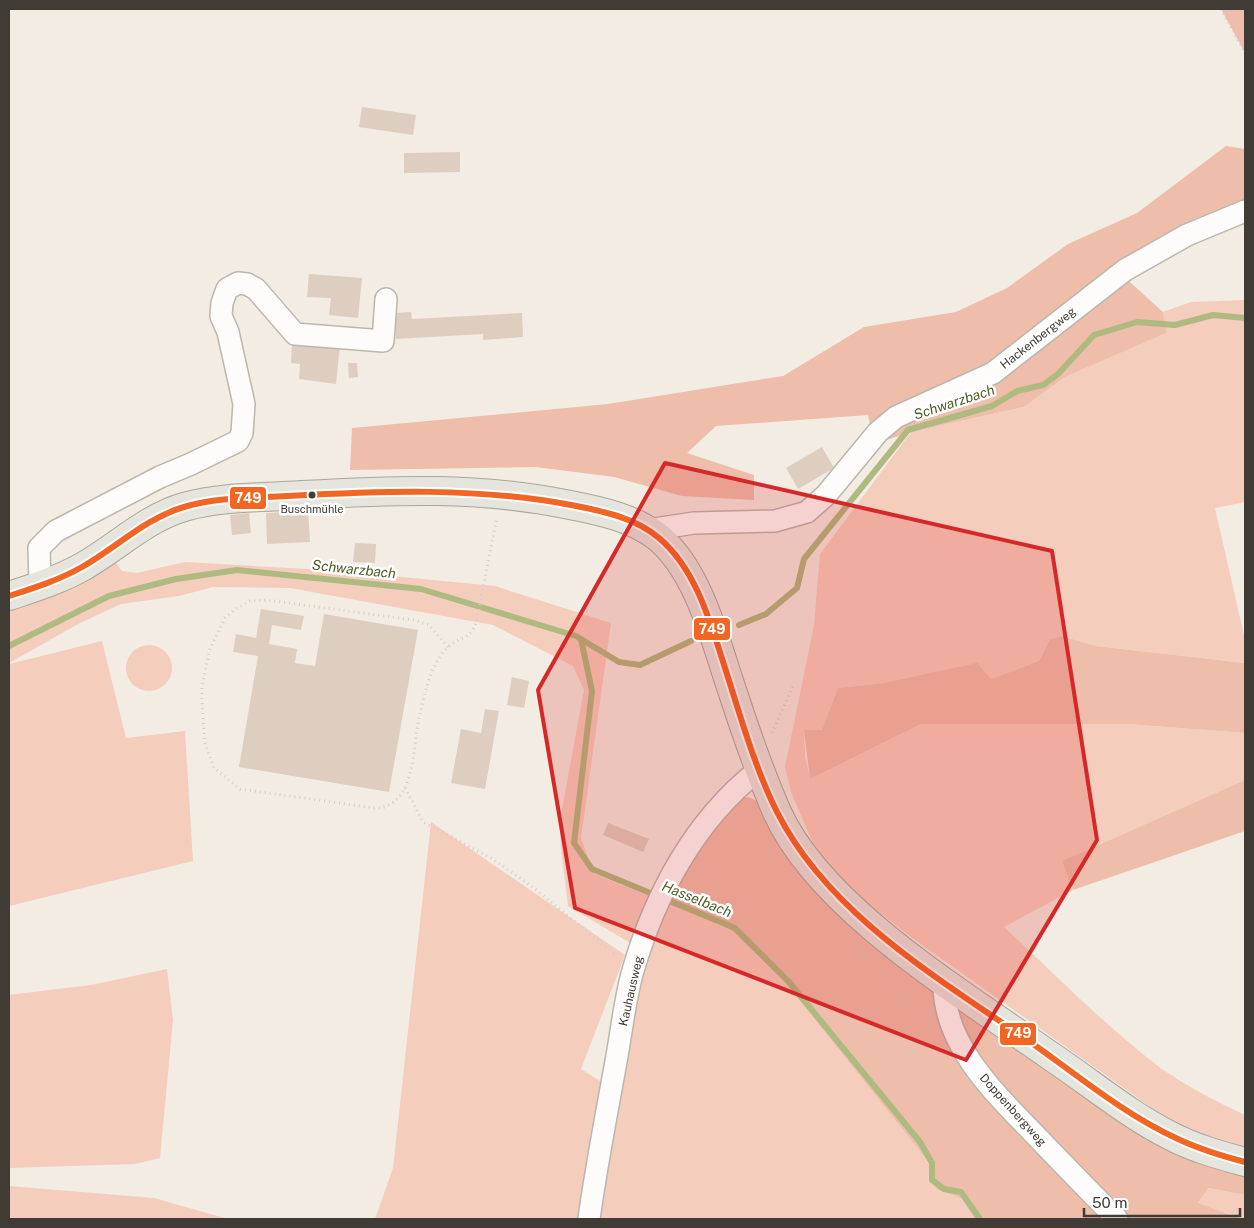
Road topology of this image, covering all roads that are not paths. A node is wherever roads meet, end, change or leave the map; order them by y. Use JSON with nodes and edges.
{"nodes":[{"id":1,"x":1245,"y":211,"type":"edge"},
{"id":2,"x":386,"y":299,"type":"dead end"},
{"id":3,"x":648,"y":530,"type":"junction"},
{"id":4,"x":40,"y":585,"type":"junction"},
{"id":5,"x":9,"y":596,"type":"edge"},
{"id":6,"x":760,"y":769,"type":"junction"},
{"id":7,"x":944,"y":981,"type":"junction"},
{"id":8,"x":1245,"y":1162,"type":"edge"},
{"id":9,"x":589,"y":1219,"type":"edge"},
{"id":10,"x":1117,"y":1219,"type":"edge"}],
"edges":[{"from":1,"to":3,"type":"street","name":"Hackenbergweg"},
{"from":2,"to":4,"type":"street"},
{"from":3,"to":4,"type":"main road"},
{"from":3,"to":6,"type":"main road"},
{"from":4,"to":5,"type":"main road"},
{"from":6,"to":7,"type":"main road"},
{"from":6,"to":9,"type":"street","name":"Kauhausweg"},
{"from":7,"to":8,"type":"main road"},
{"from":7,"to":10,"type":"street","name":"Doppenbergweg"}]}
